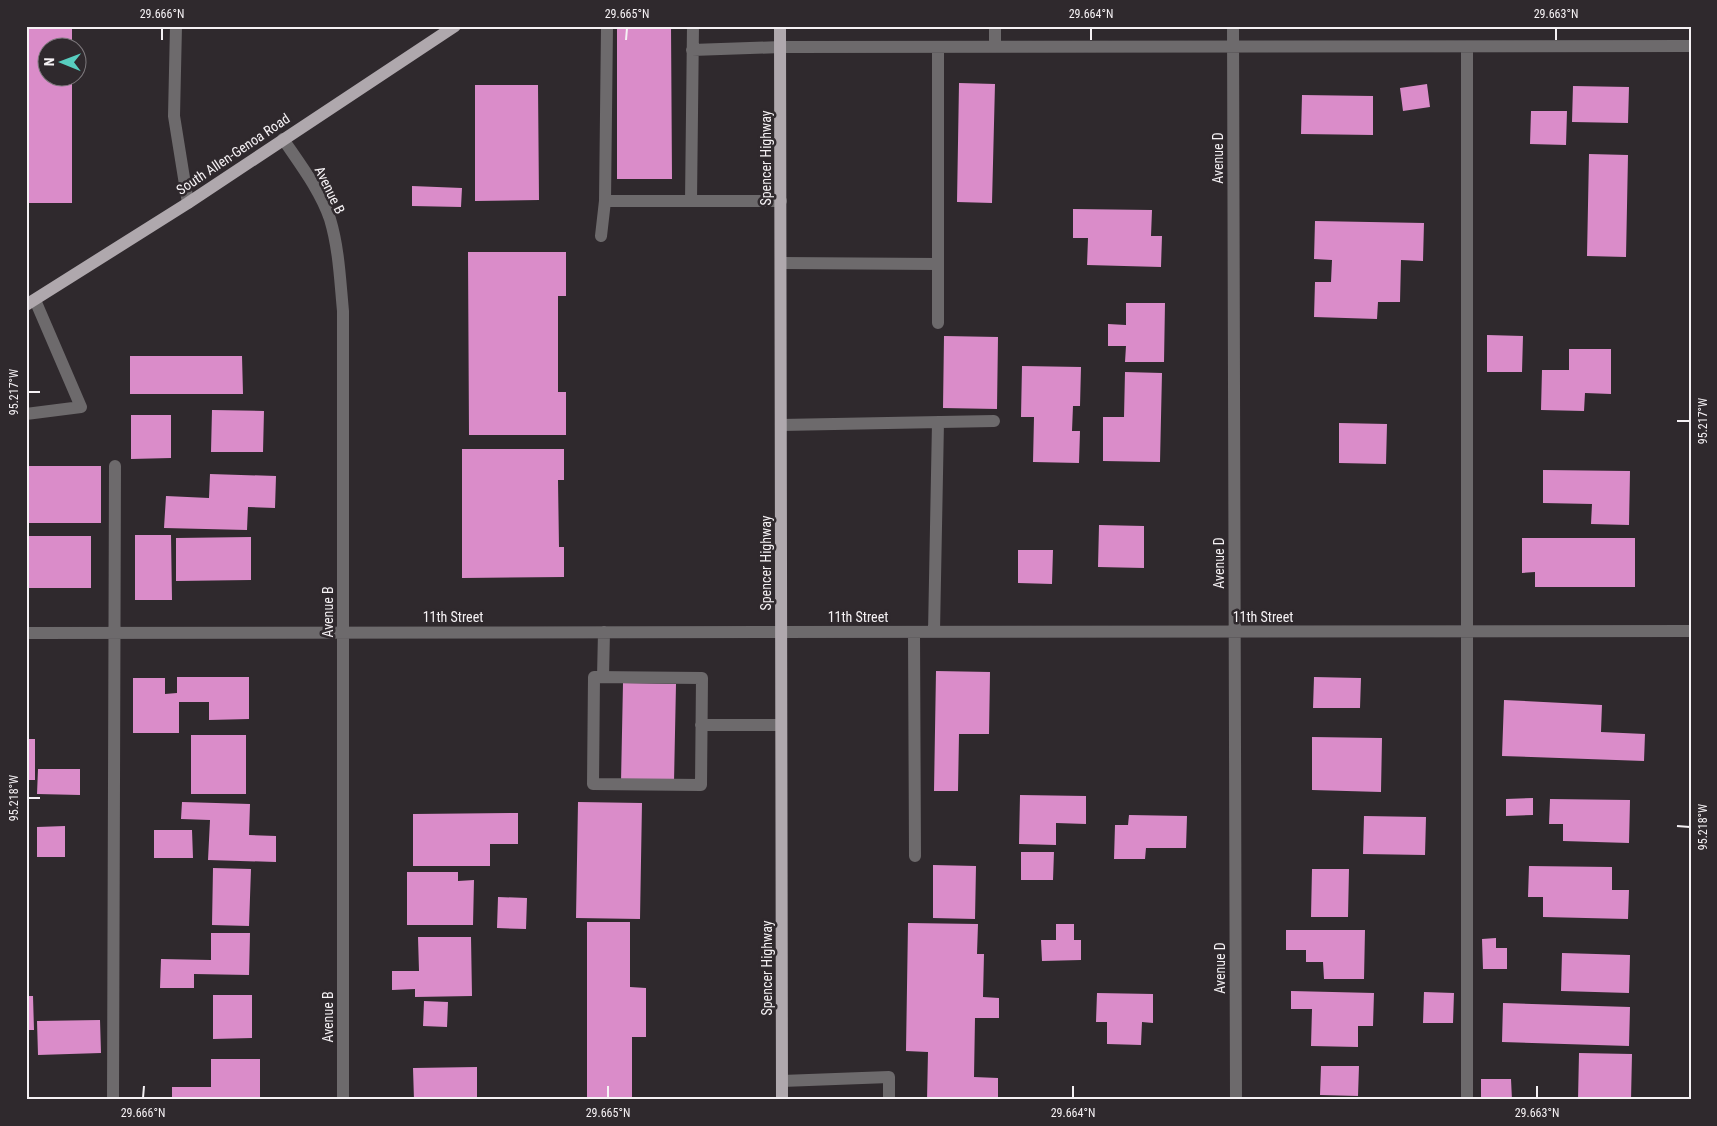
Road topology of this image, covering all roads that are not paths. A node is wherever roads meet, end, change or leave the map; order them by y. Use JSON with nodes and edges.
{"nodes":[{"id":1,"x":176,"y":26,"type":"edge"},
{"id":2,"x":607,"y":26,"type":"edge"},
{"id":3,"x":693,"y":26,"type":"edge"},
{"id":4,"x":780,"y":26,"type":"edge"},
{"id":5,"x":995,"y":26,"type":"edge"},
{"id":6,"x":1233,"y":26,"type":"edge"},
{"id":7,"x":447,"y":28,"type":"edge"},
{"id":8,"x":1467,"y":46,"type":"junction"},
{"id":9,"x":1691,"y":46,"type":"edge"},
{"id":10,"x":780,"y":47,"type":"junction"},
{"id":11,"x":938,"y":47,"type":"junction"},
{"id":12,"x":995,"y":47,"type":"junction"},
{"id":13,"x":1233,"y":47,"type":"junction"},
{"id":14,"x":692,"y":50,"type":"junction"},
{"id":15,"x":283,"y":139,"type":"junction"},
{"id":16,"x":606,"y":201,"type":"junction"},
{"id":17,"x":691,"y":201,"type":"junction"},
{"id":18,"x":781,"y":201,"type":"junction"},
{"id":19,"x":188,"y":203,"type":"junction"},
{"id":20,"x":601,"y":236,"type":"dead end"},
{"id":21,"x":781,"y":263,"type":"junction"},
{"id":22,"x":938,"y":264,"type":"junction"},
{"id":23,"x":30,"y":302,"type":"edge"},
{"id":24,"x":938,"y":322,"type":"dead end"},
{"id":25,"x":26,"y":414,"type":"edge"},
{"id":26,"x":994,"y":421,"type":"dead end"},
{"id":27,"x":938,"y":422,"type":"junction"},
{"id":28,"x":781,"y":425,"type":"junction"},
{"id":29,"x":115,"y":466,"type":"dead end"},
{"id":30,"x":1467,"y":631,"type":"junction"},
{"id":31,"x":1691,"y":631,"type":"edge"},
{"id":32,"x":604,"y":632,"type":"junction"},
{"id":33,"x":781,"y":632,"type":"junction"},
{"id":34,"x":914,"y":632,"type":"junction"},
{"id":35,"x":934,"y":632,"type":"junction"},
{"id":36,"x":1234,"y":632,"type":"junction"},
{"id":37,"x":26,"y":633,"type":"edge"},
{"id":38,"x":114,"y":633,"type":"junction"},
{"id":39,"x":343,"y":633,"type":"junction"},
{"id":40,"x":603,"y":677,"type":"junction"},
{"id":41,"x":701,"y":724,"type":"junction"},
{"id":42,"x":781,"y":725,"type":"junction"},
{"id":43,"x":915,"y":856,"type":"dead end"},
{"id":44,"x":782,"y":1080,"type":"junction"},
{"id":45,"x":113,"y":1100,"type":"edge"},
{"id":46,"x":343,"y":1100,"type":"edge"},
{"id":47,"x":782,"y":1100,"type":"edge"},
{"id":48,"x":890,"y":1100,"type":"edge"},
{"id":49,"x":1236,"y":1100,"type":"edge"},
{"id":50,"x":1467,"y":1100,"type":"edge"}],
"edges":[{"from":1,"to":19,"type":"street"},
{"from":2,"to":16,"type":"street"},
{"from":3,"to":14,"type":"street"},
{"from":4,"to":10,"type":"main road","name":"Spencer Highway"},
{"from":5,"to":12,"type":"street"},
{"from":6,"to":13,"type":"street","name":"Avenue D"},
{"from":7,"to":15,"type":"main road","name":"South Allen-Genoa Road"},
{"from":8,"to":9,"type":"street"},
{"from":8,"to":13,"type":"street"},
{"from":8,"to":30,"type":"street"},
{"from":10,"to":11,"type":"street"},
{"from":10,"to":14,"type":"street"},
{"from":10,"to":18,"type":"main road","name":"Spencer Highway"},
{"from":11,"to":12,"type":"street"},
{"from":11,"to":22,"type":"street"},
{"from":12,"to":13,"type":"street"},
{"from":13,"to":36,"type":"street","name":"Avenue D"},
{"from":14,"to":17,"type":"street"},
{"from":15,"to":19,"type":"main road","name":"South Allen-Genoa Road"},
{"from":15,"to":39,"type":"street","name":"Avenue B"},
{"from":16,"to":17,"type":"street"},
{"from":16,"to":20,"type":"street"},
{"from":17,"to":18,"type":"street"},
{"from":18,"to":21,"type":"main road","name":"Spencer Highway"},
{"from":19,"to":23,"type":"main road","name":"South Allen-Genoa Road"},
{"from":21,"to":22,"type":"street"},
{"from":21,"to":28,"type":"main road","name":"Spencer Highway"},
{"from":22,"to":24,"type":"street"},
{"from":23,"to":25,"type":"street"},
{"from":26,"to":27,"type":"street"},
{"from":27,"to":28,"type":"street"},
{"from":27,"to":35,"type":"street"},
{"from":28,"to":33,"type":"main road","name":"Spencer Highway"},
{"from":29,"to":38,"type":"street"},
{"from":30,"to":31,"type":"street","name":"11th Street"},
{"from":30,"to":36,"type":"street","name":"11th Street"},
{"from":30,"to":50,"type":"street"},
{"from":32,"to":33,"type":"street","name":"11th Street"},
{"from":32,"to":39,"type":"street","name":"11th Street"},
{"from":32,"to":40,"type":"street"},
{"from":33,"to":34,"type":"street","name":"11th Street"},
{"from":33,"to":42,"type":"main road","name":"Spencer Highway"},
{"from":34,"to":35,"type":"street","name":"11th Street"},
{"from":34,"to":43,"type":"street"},
{"from":35,"to":36,"type":"street","name":"11th Street"},
{"from":36,"to":49,"type":"street","name":"Avenue D"},
{"from":37,"to":38,"type":"street","name":"11th Street"},
{"from":38,"to":39,"type":"street","name":"11th Street"},
{"from":38,"to":45,"type":"street"},
{"from":39,"to":46,"type":"street","name":"Avenue B"},
{"from":40,"to":41,"type":"street"},
{"from":40,"to":41,"type":"street"},
{"from":41,"to":42,"type":"street"},
{"from":42,"to":44,"type":"main road","name":"Spencer Highway"},
{"from":44,"to":47,"type":"main road","name":"Spencer Highway"},
{"from":44,"to":48,"type":"street"}]}
